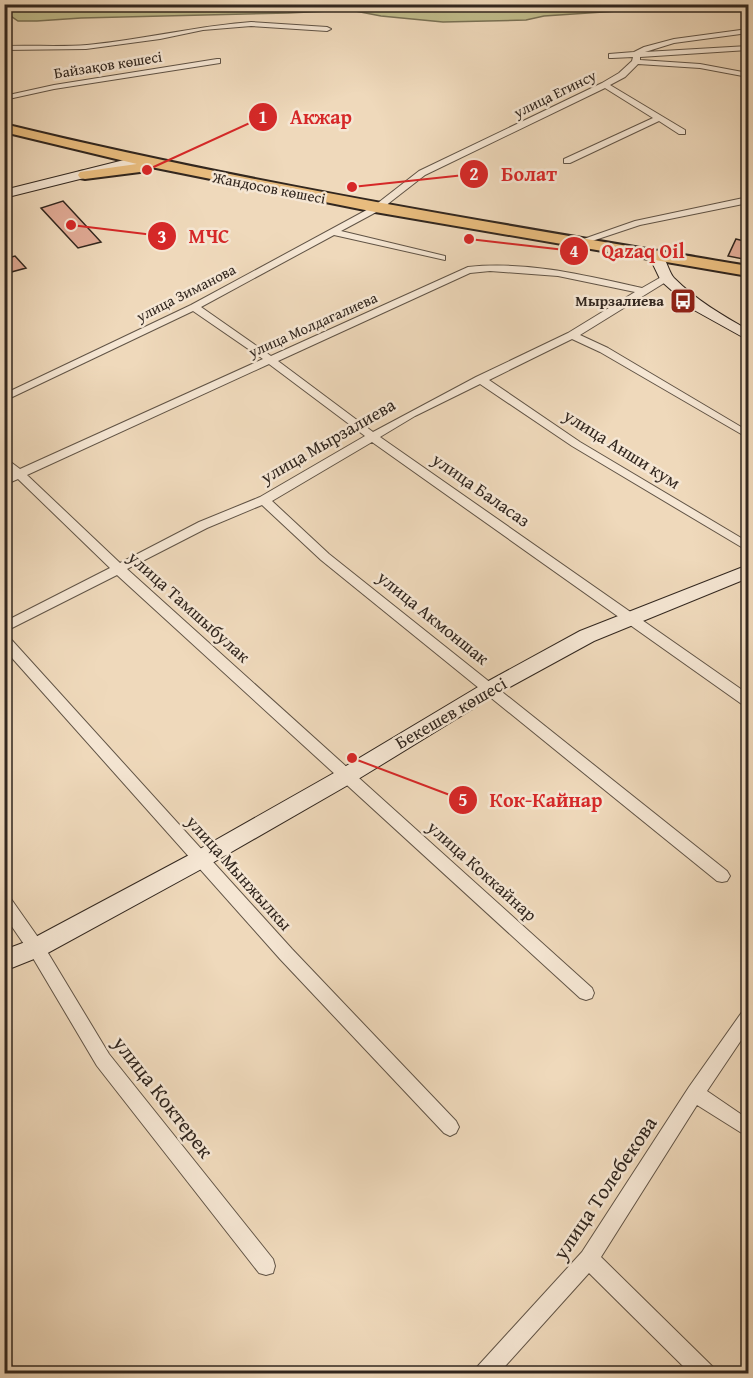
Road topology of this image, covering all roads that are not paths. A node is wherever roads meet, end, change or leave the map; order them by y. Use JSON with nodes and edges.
{"nodes":[{"id":1,"x":327,"y":29,"type":"dead end"},
{"id":2,"x":748,"y":31,"type":"edge"},
{"id":3,"x":4,"y":48,"type":"edge"},
{"id":4,"x":748,"y":48,"type":"edge"},
{"id":5,"x":612,"y":56,"type":"dead end"},
{"id":6,"x":637,"y":58,"type":"junction"},
{"id":7,"x":217,"y":61,"type":"dead end"},
{"id":8,"x":746,"y":75,"type":"dead end"},
{"id":9,"x":605,"y":85,"type":"junction"},
{"id":10,"x":4,"y":98,"type":"edge"},
{"id":11,"x":660,"y":118,"type":"junction"},
{"id":12,"x":4,"y":128,"type":"edge"},
{"id":13,"x":682,"y":132,"type":"dead end"},
{"id":14,"x":79,"y":148,"type":"junction"},
{"id":15,"x":136,"y":161,"type":"junction"},
{"id":16,"x":567,"y":161,"type":"dead end"},
{"id":17,"x":169,"y":169,"type":"junction"},
{"id":18,"x":85,"y":175,"type":"junction"},
{"id":19,"x":4,"y":194,"type":"edge"},
{"id":20,"x":748,"y":200,"type":"edge"},
{"id":21,"x":377,"y":208,"type":"junction"},
{"id":22,"x":333,"y":232,"type":"junction"},
{"id":23,"x":580,"y":242,"type":"junction"},
{"id":24,"x":656,"y":256,"type":"junction"},
{"id":25,"x":442,"y":258,"type":"dead end"},
{"id":26,"x":748,"y":271,"type":"edge"},
{"id":27,"x":666,"y":278,"type":"junction"},
{"id":28,"x":646,"y":292,"type":"junction"},
{"id":29,"x":194,"y":307,"type":"junction"},
{"id":30,"x":573,"y":335,"type":"junction"},
{"id":31,"x":748,"y":336,"type":"edge"},
{"id":32,"x":269,"y":359,"type":"junction"},
{"id":33,"x":480,"y":379,"type":"junction"},
{"id":34,"x":4,"y":398,"type":"edge"},
{"id":35,"x":746,"y":430,"type":"edge"},
{"id":36,"x":371,"y":436,"type":"junction"},
{"id":37,"x":4,"y":460,"type":"edge"},
{"id":38,"x":19,"y":474,"type":"junction"},
{"id":39,"x":4,"y":481,"type":"edge"},
{"id":40,"x":264,"y":500,"type":"junction"},
{"id":41,"x":748,"y":547,"type":"edge"},
{"id":42,"x":118,"y":568,"type":"junction"},
{"id":43,"x":748,"y":571,"type":"edge"},
{"id":44,"x":632,"y":617,"type":"junction"},
{"id":45,"x":4,"y":628,"type":"edge"},
{"id":46,"x":4,"y":640,"type":"edge"},
{"id":47,"x":490,"y":689,"type":"junction"},
{"id":48,"x":748,"y":701,"type":"edge"},
{"id":49,"x":350,"y":777,"type":"junction"},
{"id":50,"x":199,"y":860,"type":"junction"},
{"id":51,"x":722,"y":876,"type":"dead end"},
{"id":52,"x":4,"y":901,"type":"edge"},
{"id":53,"x":36,"y":948,"type":"junction"},
{"id":54,"x":4,"y":961,"type":"edge"},
{"id":55,"x":586,"y":993,"type":"dead end"},
{"id":56,"x":748,"y":1017,"type":"edge"},
{"id":57,"x":695,"y":1093,"type":"junction"},
{"id":58,"x":450,"y":1127,"type":"dead end"},
{"id":59,"x":748,"y":1129,"type":"edge"},
{"id":60,"x":589,"y":1259,"type":"junction"},
{"id":61,"x":266,"y":1266,"type":"dead end"},
{"id":62,"x":484,"y":1374,"type":"edge"},
{"id":63,"x":706,"y":1374,"type":"edge"}],
"edges":[{"from":1,"to":3,"type":"street"},
{"from":2,"to":6,"type":"street","name":"улица Егинсу"},
{"from":4,"to":6,"type":"street"},
{"from":5,"to":6,"type":"street"},
{"from":6,"to":8,"type":"street"},
{"from":6,"to":9,"type":"street","name":"улица Егинсу"},
{"from":7,"to":10,"type":"street","name":"Байзақов көшесі"},
{"from":9,"to":11,"type":"street"},
{"from":9,"to":21,"type":"street","name":"улица Егинсу"},
{"from":11,"to":13,"type":"street"},
{"from":11,"to":16,"type":"street"},
{"from":12,"to":14,"type":"main road","name":"Жандосов көшесі"},
{"from":14,"to":15,"type":"main road","name":"Жандосов көшесі"},
{"from":14,"to":18,"type":"main road"},
{"from":15,"to":17,"type":"main road","name":"Жандосов көшесі"},
{"from":15,"to":18,"type":"main road"},
{"from":17,"to":18,"type":"main road"},
{"from":17,"to":21,"type":"main road","name":"Жандосов көшесі"},
{"from":18,"to":19,"type":"main road"},
{"from":20,"to":23,"type":"street"},
{"from":21,"to":22,"type":"street","name":"улица Зиманова"},
{"from":21,"to":23,"type":"main road","name":"Жандосов көшесі"},
{"from":22,"to":25,"type":"street"},
{"from":22,"to":29,"type":"street","name":"улица Зиманова"},
{"from":23,"to":24,"type":"main road","name":"Жандосов көшесі"},
{"from":24,"to":26,"type":"main road","name":"Жандосов көшесі"},
{"from":24,"to":27,"type":"main road"},
{"from":27,"to":28,"type":"street","name":"улица Мырзалиева"},
{"from":27,"to":31,"type":"main road"},
{"from":28,"to":30,"type":"street","name":"улица Мырзалиева"},
{"from":28,"to":32,"type":"street","name":"улица Молдагалиева"},
{"from":29,"to":32,"type":"street","name":"улица Баласаз"},
{"from":29,"to":34,"type":"street","name":"улица Зиманова"},
{"from":30,"to":33,"type":"street","name":"улица Мырзалиева"},
{"from":30,"to":35,"type":"street"},
{"from":32,"to":36,"type":"street","name":"улица Баласаз"},
{"from":32,"to":38,"type":"street","name":"улица Молдагалиева"},
{"from":33,"to":36,"type":"street","name":"улица Мырзалиева"},
{"from":33,"to":41,"type":"street","name":"улица Анши кум"},
{"from":36,"to":40,"type":"street","name":"улица Мырзалиева"},
{"from":36,"to":44,"type":"street","name":"улица Баласаз"},
{"from":37,"to":38,"type":"street","name":"улица Тамшыбулак"},
{"from":38,"to":39,"type":"street","name":"улица Молдагалиева"},
{"from":38,"to":42,"type":"street","name":"улица Тамшыбулак"},
{"from":40,"to":42,"type":"street","name":"улица Мырзалиева"},
{"from":40,"to":47,"type":"street","name":"улица Акмоншак"},
{"from":42,"to":45,"type":"street","name":"улица Мырзалиева"},
{"from":42,"to":49,"type":"street","name":"улица Тамшыбулак"},
{"from":43,"to":44,"type":"main road","name":"Бекешев көшесі"},
{"from":44,"to":47,"type":"main road","name":"Бекешев көшесі"},
{"from":44,"to":48,"type":"street","name":"улица Баласаз"},
{"from":46,"to":50,"type":"street","name":"улица Мынжылкы"},
{"from":47,"to":49,"type":"main road","name":"Бекешев көшесі"},
{"from":47,"to":51,"type":"street","name":"улица Акмоншак"},
{"from":49,"to":50,"type":"main road","name":"Бекешев көшесі"},
{"from":49,"to":55,"type":"street","name":"улица Коккайнар"},
{"from":50,"to":53,"type":"main road","name":"Бекешев көшесі"},
{"from":50,"to":58,"type":"street","name":"улица Мынжылкы"},
{"from":52,"to":53,"type":"street","name":"улица Коктерек"},
{"from":53,"to":54,"type":"main road","name":"Бекешев көшесі"},
{"from":53,"to":61,"type":"street","name":"улица Коктерек"},
{"from":56,"to":57,"type":"street","name":"улица Толебекова"},
{"from":57,"to":59,"type":"street"},
{"from":57,"to":60,"type":"street","name":"улица Толебекова"},
{"from":60,"to":62,"type":"street","name":"улица Толебекова"},
{"from":60,"to":63,"type":"street"}]}
